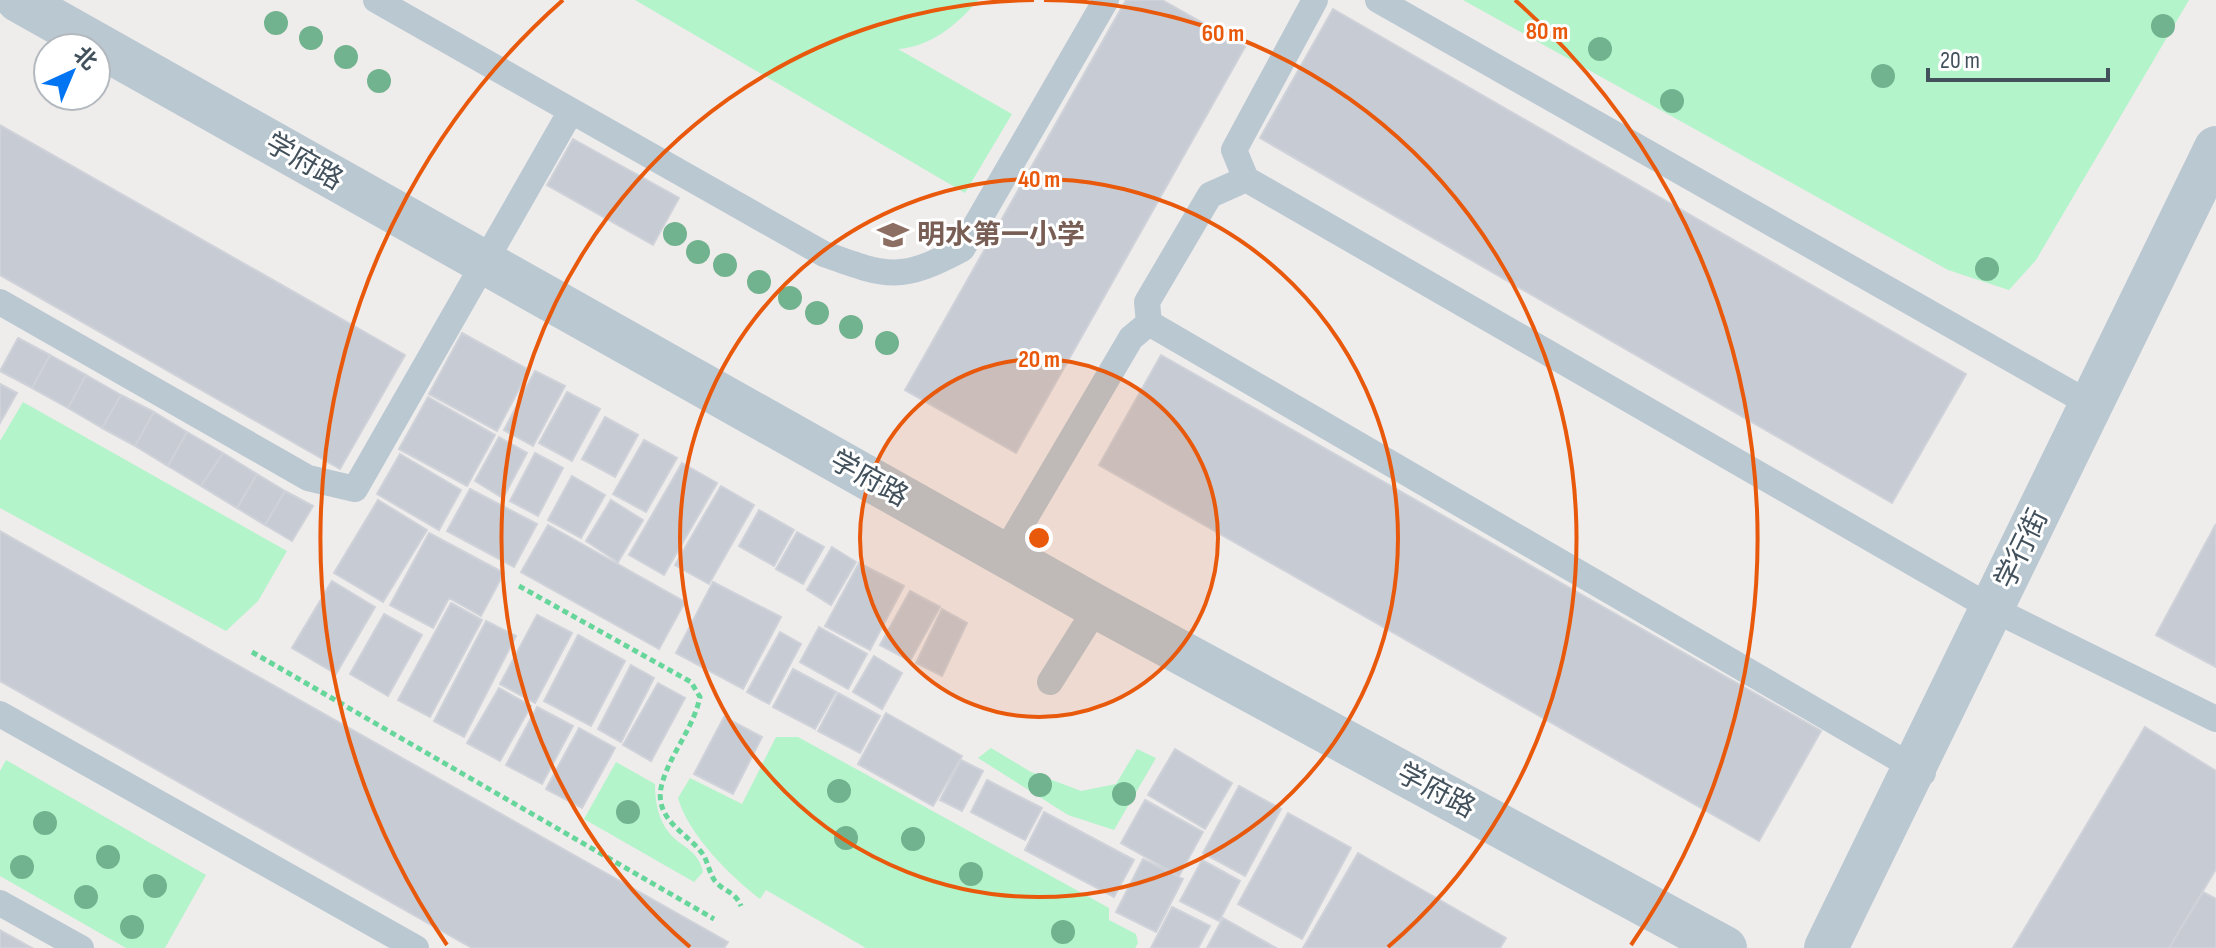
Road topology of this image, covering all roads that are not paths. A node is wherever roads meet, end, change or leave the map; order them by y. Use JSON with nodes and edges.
{"nodes":[{"id":1,"x":18,"y":0,"type":"edge"},
{"id":2,"x":376,"y":0,"type":"edge"},
{"id":3,"x":1106,"y":0,"type":"edge"},
{"id":4,"x":1315,"y":0,"type":"edge"},
{"id":5,"x":1378,"y":0,"type":"edge"},
{"id":6,"x":571,"y":111,"type":"junction"},
{"id":7,"x":2216,"y":148,"type":"edge"},
{"id":8,"x":1246,"y":179,"type":"junction"},
{"id":9,"x":483,"y":263,"type":"junction"},
{"id":10,"x":0,"y":302,"type":"edge"},
{"id":11,"x":1149,"y":323,"type":"junction"},
{"id":12,"x":2092,"y":405,"type":"junction"},
{"id":13,"x":1004,"y":554,"type":"junction"},
{"id":14,"x":1097,"y":607,"type":"junction"},
{"id":15,"x":1993,"y":609,"type":"junction"},
{"id":16,"x":1050,"y":682,"type":"dead end"},
{"id":17,"x":0,"y":714,"type":"edge"},
{"id":18,"x":2216,"y":719,"type":"edge"},
{"id":19,"x":1920,"y":771,"type":"junction"},
{"id":20,"x":0,"y":903,"type":"edge"},
{"id":21,"x":81,"y":948,"type":"edge"},
{"id":22,"x":416,"y":948,"type":"edge"},
{"id":23,"x":1725,"y":948,"type":"edge"},
{"id":24,"x":1826,"y":948,"type":"edge"}],
"edges":[{"from":1,"to":9,"type":"street","name":"学府路"},
{"from":2,"to":6,"type":"lane"},
{"from":3,"to":6,"type":"lane"},
{"from":4,"to":8,"type":"lane"},
{"from":5,"to":12,"type":"lane"},
{"from":6,"to":9,"type":"lane"},
{"from":7,"to":12,"type":"street","name":"学行街"},
{"from":8,"to":11,"type":"lane"},
{"from":8,"to":15,"type":"lane"},
{"from":9,"to":10,"type":"lane"},
{"from":9,"to":13,"type":"street","name":"学府路"},
{"from":11,"to":13,"type":"lane"},
{"from":11,"to":19,"type":"lane"},
{"from":12,"to":15,"type":"street","name":"学行街"},
{"from":13,"to":14,"type":"street","name":"学府路"},
{"from":14,"to":16,"type":"lane"},
{"from":14,"to":23,"type":"street","name":"学府路"},
{"from":15,"to":18,"type":"lane"},
{"from":15,"to":19,"type":"street","name":"学行街"},
{"from":17,"to":22,"type":"lane"},
{"from":19,"to":24,"type":"street","name":"学行街"},
{"from":20,"to":21,"type":"lane"}]}
